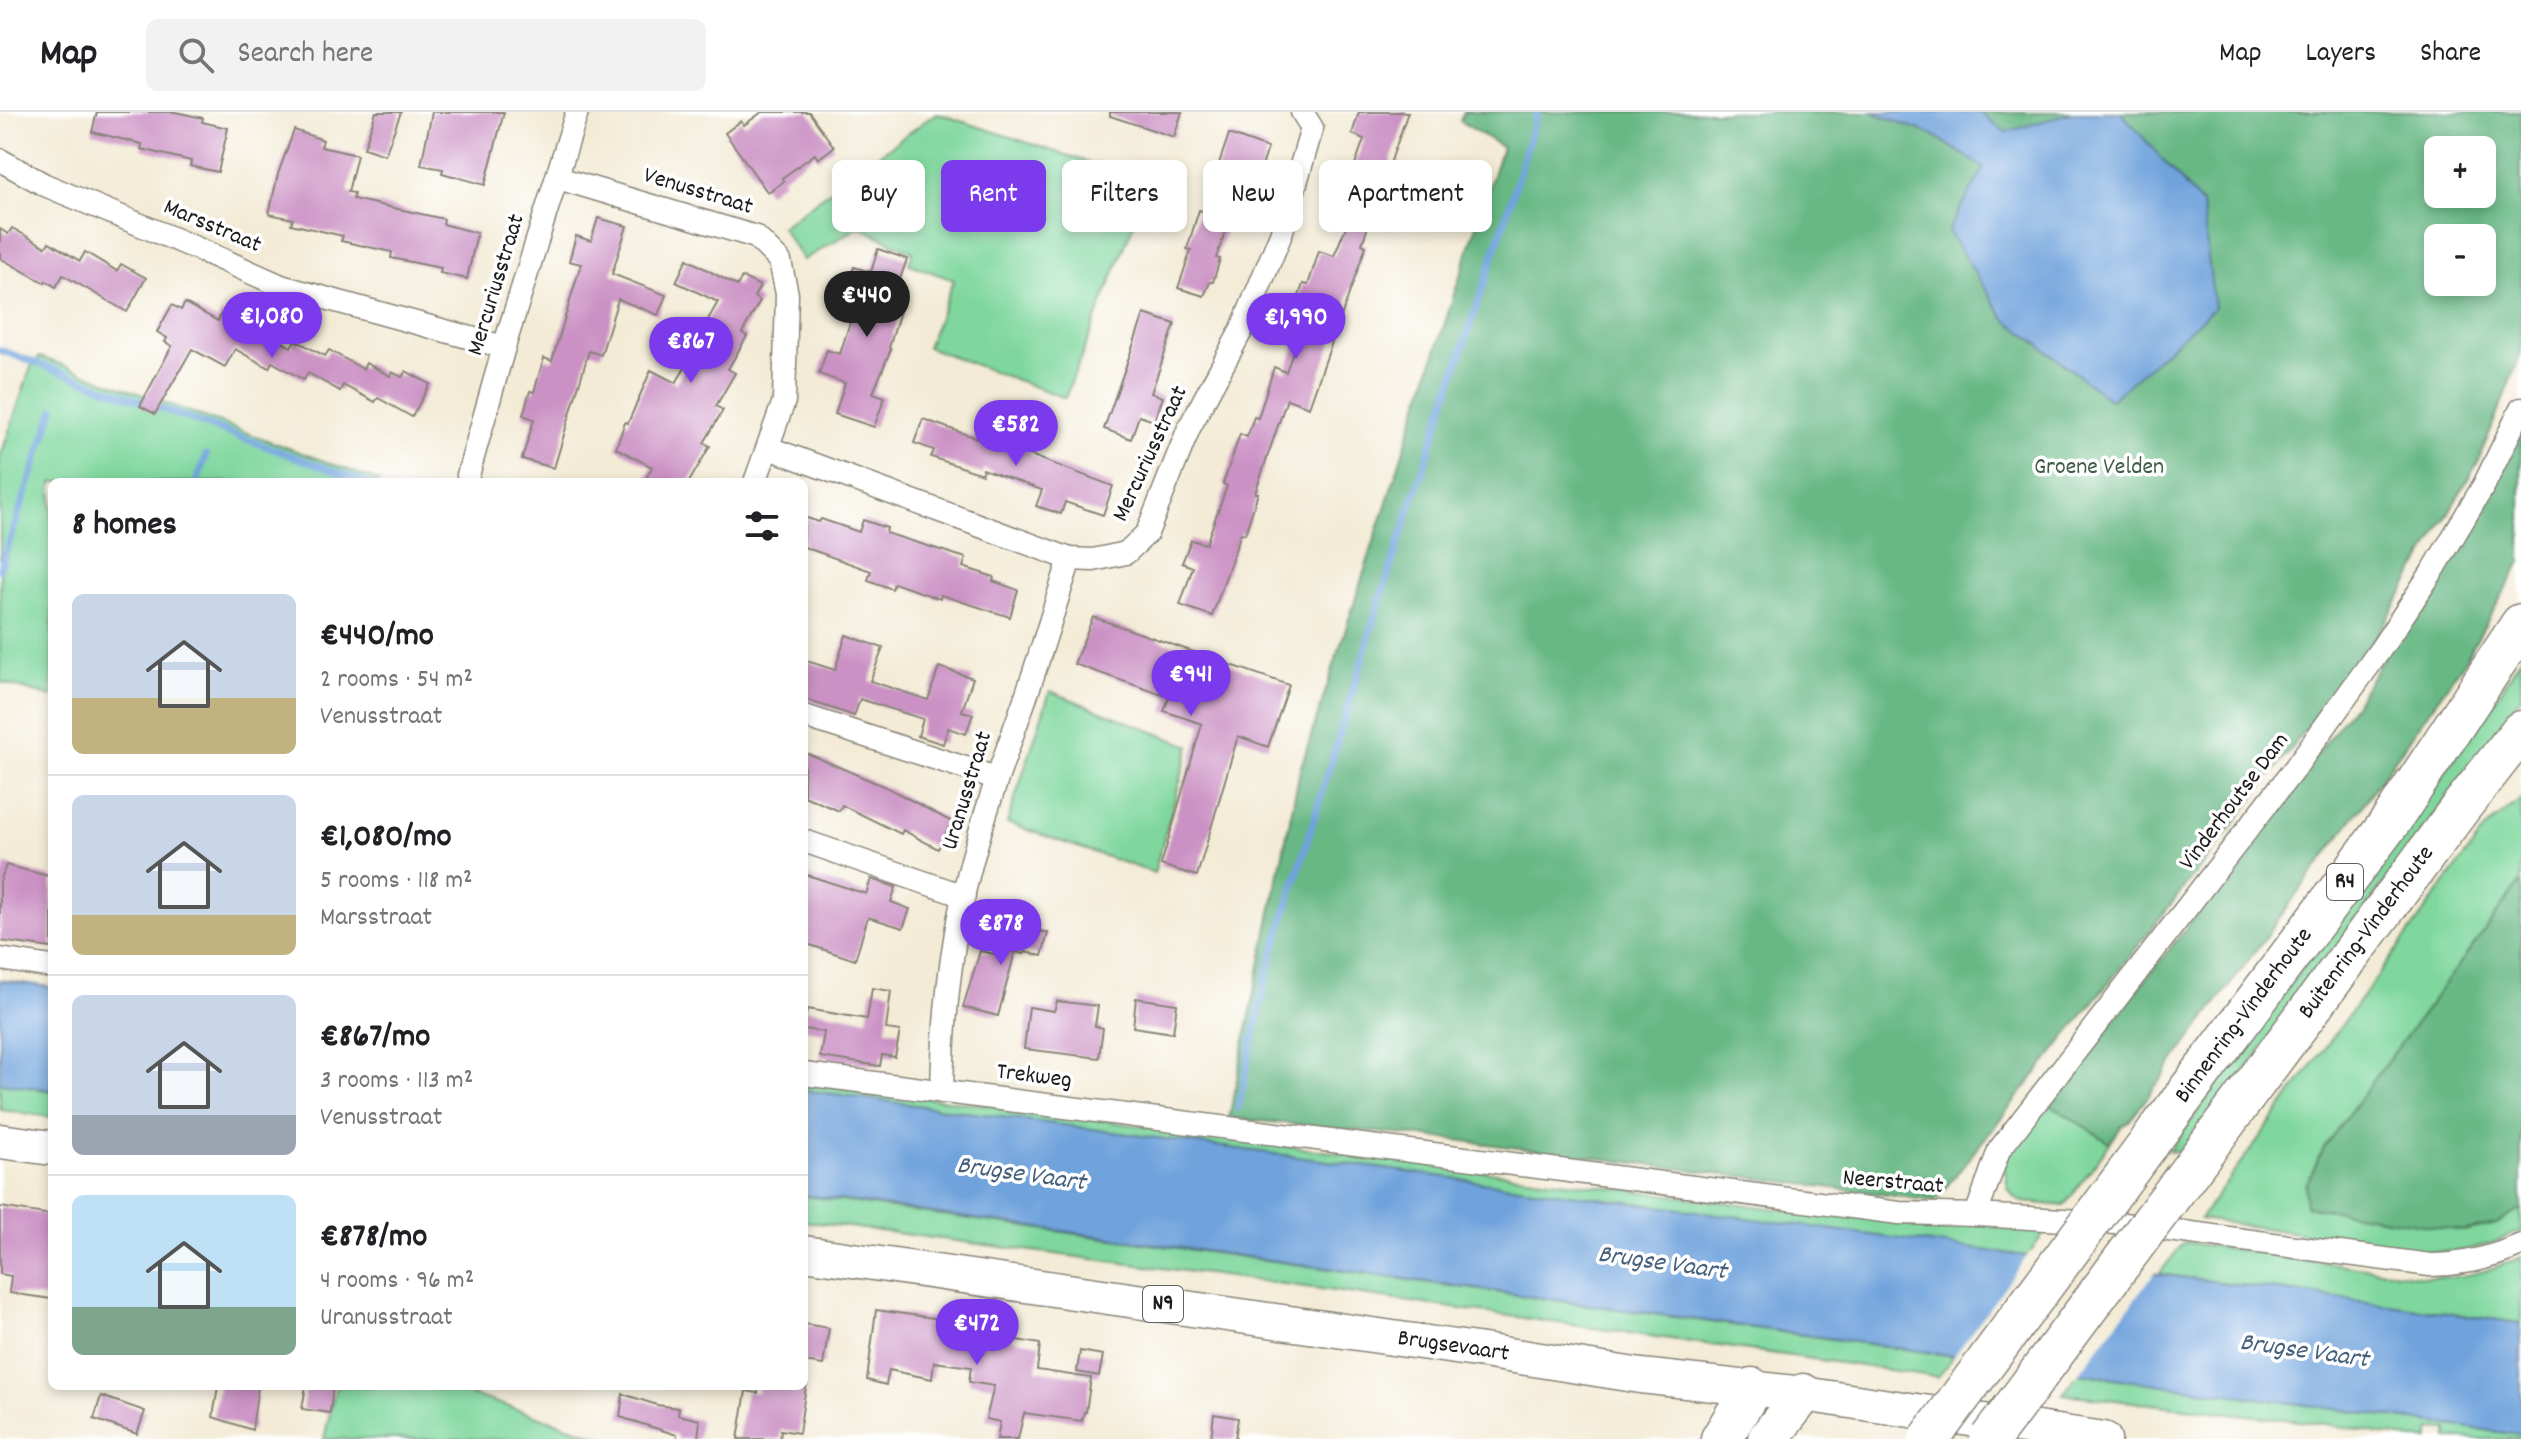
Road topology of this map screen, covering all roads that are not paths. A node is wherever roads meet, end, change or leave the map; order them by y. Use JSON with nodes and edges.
{"nodes":[{"id":1,"x":577,"y":112,"type":"edge"},
{"id":2,"x":1302,"y":112,"type":"edge"},
{"id":3,"x":0,"y":160,"type":"edge"},
{"id":4,"x":558,"y":178,"type":"junction"},
{"id":5,"x":504,"y":347,"type":"junction"},
{"id":6,"x":2521,"y":409,"type":"edge"},
{"id":7,"x":769,"y":448,"type":"junction"},
{"id":8,"x":468,"y":475,"type":"dead end"},
{"id":9,"x":757,"y":478,"type":"edge"},
{"id":10,"x":1070,"y":559,"type":"junction"},
{"id":11,"x":2521,"y":624,"type":"edge"},
{"id":12,"x":808,"y":717,"type":"edge"},
{"id":13,"x":2521,"y":731,"type":"edge"},
{"id":14,"x":996,"y":778,"type":"junction"},
{"id":15,"x":808,"y":842,"type":"edge"},
{"id":16,"x":964,"y":896,"type":"junction"},
{"id":17,"x":0,"y":959,"type":"edge"},
{"id":18,"x":48,"y":966,"type":"edge"},
{"id":19,"x":808,"y":1075,"type":"edge"},
{"id":20,"x":942,"y":1092,"type":"junction"},
{"id":21,"x":1258,"y":1131,"type":"joint"},
{"id":22,"x":0,"y":1141,"type":"edge"},
{"id":23,"x":48,"y":1147,"type":"edge"},
{"id":24,"x":1976,"y":1215,"type":"junction"},
{"id":25,"x":2521,"y":1245,"type":"edge"},
{"id":26,"x":808,"y":1254,"type":"edge"},
{"id":27,"x":1752,"y":1388,"type":"junction"},
{"id":28,"x":1803,"y":1394,"type":"junction"},
{"id":29,"x":1721,"y":1439,"type":"edge"},
{"id":30,"x":1768,"y":1439,"type":"edge"},
{"id":31,"x":1929,"y":1439,"type":"edge"},
{"id":32,"x":1990,"y":1439,"type":"edge"},
{"id":33,"x":2104,"y":1439,"type":"edge"}],
"edges":[{"from":1,"to":4,"type":"street","name":"Mercuriusstraat"},
{"from":2,"to":10,"type":"street","name":"Mercuriusstraat"},
{"from":3,"to":5,"type":"street","name":"Marsstraat"},
{"from":4,"to":5,"type":"street","name":"Mercuriusstraat"},
{"from":4,"to":7,"type":"street","name":"Venusstraat"},
{"from":5,"to":8,"type":"street","name":"Mercuriusstraat"},
{"from":6,"to":24,"type":"street","name":"Vinderhoutse Dam"},
{"from":7,"to":9,"type":"street","name":"Venusstraat"},
{"from":7,"to":10,"type":"street","name":"Mercuriusstraat"},
{"from":10,"to":14,"type":"street","name":"Uranusstraat"},
{"from":11,"to":31,"type":"highway","name":"Binnenring-Vinderhoute","number":"R4","bridge":true},
{"from":12,"to":14,"type":"street"},
{"from":13,"to":32,"type":"highway","name":"Buitenring-Vinderhoute","number":"R4","bridge":true},
{"from":14,"to":16,"type":"street","name":"Uranusstraat"},
{"from":15,"to":16,"type":"street"},
{"from":16,"to":20,"type":"street","name":"Uranusstraat"},
{"from":17,"to":18,"type":"street"},
{"from":19,"to":20,"type":"street","name":"Trekweg"},
{"from":20,"to":21,"type":"street","name":"Trekweg"},
{"from":21,"to":24,"type":"street","name":"Neerstraat"},
{"from":22,"to":23,"type":"main road"},
{"from":24,"to":25,"type":"street","name":"Neerstraat"},
{"from":26,"to":27,"type":"main road","name":"Brugsevaart","number":"N9"},
{"from":27,"to":28,"type":"main road","name":"Brugsevaart","number":"N9"},
{"from":27,"to":29,"type":"highway"},
{"from":28,"to":30,"type":"highway"},
{"from":28,"to":33,"type":"main road","name":"Brugsevaart","number":"N9"}]}
